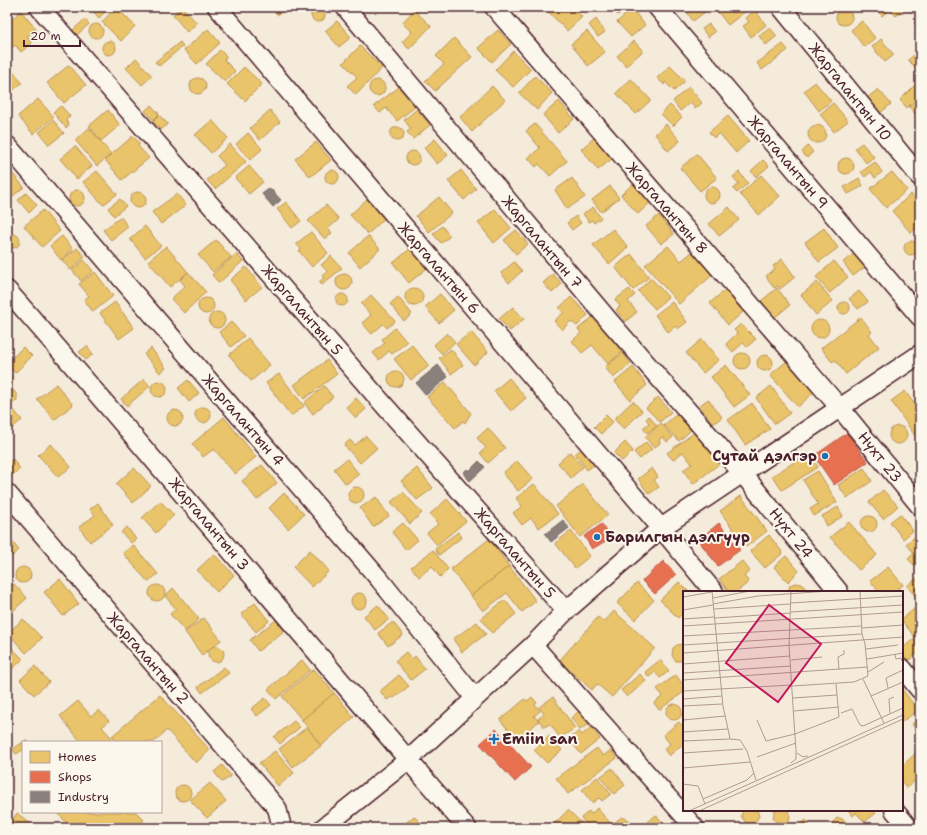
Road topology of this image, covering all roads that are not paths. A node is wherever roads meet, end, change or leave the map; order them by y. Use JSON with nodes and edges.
{"nodes":[{"id":1,"x":39,"y":7,"type":"edge"},
{"id":2,"x":217,"y":7,"type":"edge"},
{"id":3,"x":345,"y":7,"type":"edge"},
{"id":4,"x":494,"y":7,"type":"edge"},
{"id":5,"x":657,"y":7,"type":"edge"},
{"id":6,"x":781,"y":7,"type":"edge"},
{"id":7,"x":7,"y":145,"type":"edge"},
{"id":8,"x":920,"y":178,"type":"edge"},
{"id":9,"x":7,"y":290,"type":"edge"},
{"id":10,"x":920,"y":317,"type":"edge"},
{"id":11,"x":920,"y":354,"type":"edge"},
{"id":12,"x":840,"y":408,"type":"junction"},
{"id":13,"x":742,"y":474,"type":"junction"},
{"id":14,"x":7,"y":493,"type":"edge"},
{"id":15,"x":920,"y":506,"type":"edge"},
{"id":16,"x":661,"y":528,"type":"junction"},
{"id":17,"x":713,"y":591,"type":"edge"},
{"id":18,"x":838,"y":591,"type":"edge"},
{"id":19,"x":566,"y":611,"type":"junction"},
{"id":20,"x":533,"y":645,"type":"junction"},
{"id":21,"x":903,"y":669,"type":"edge"},
{"id":22,"x":920,"y":690,"type":"edge"},
{"id":23,"x":475,"y":698,"type":"junction"},
{"id":24,"x":408,"y":760,"type":"junction"},
{"id":25,"x":895,"y":811,"type":"edge"},
{"id":26,"x":282,"y":828,"type":"edge"},
{"id":27,"x":323,"y":828,"type":"edge"},
{"id":28,"x":467,"y":828,"type":"edge"},
{"id":29,"x":695,"y":828,"type":"edge"},
{"id":30,"x":909,"y":828,"type":"edge"}],
"edges":[{"from":1,"to":19,"type":"street","name":"Жаргалантын 5"},
{"from":2,"to":16,"type":"street","name":"Жаргалантын 6"},
{"from":3,"to":13,"type":"street","name":"Жаргалантын 7"},
{"from":4,"to":12,"type":"street","name":"Жаргалантын 8"},
{"from":5,"to":10,"type":"street","name":"Жаргалантын 9"},
{"from":6,"to":8,"type":"street","name":"Жаргалантын 10"},
{"from":7,"to":23,"type":"street","name":"Жаргалантын 4"},
{"from":9,"to":24,"type":"street","name":"Жаргалантын 3"},
{"from":11,"to":12,"type":"street"},
{"from":12,"to":13,"type":"street"},
{"from":12,"to":15,"type":"street","name":"Нүхт 23"},
{"from":13,"to":16,"type":"street"},
{"from":13,"to":18,"type":"street","name":"Нүхт 24"},
{"from":14,"to":26,"type":"street","name":"Жаргалантын 2"},
{"from":16,"to":17,"type":"street","name":"Жаргалантын 6"},
{"from":16,"to":19,"type":"street"},
{"from":19,"to":20,"type":"street"},
{"from":20,"to":23,"type":"street"},
{"from":20,"to":29,"type":"street"},
{"from":21,"to":22,"type":"street"},
{"from":23,"to":24,"type":"street"},
{"from":24,"to":27,"type":"street"},
{"from":24,"to":28,"type":"street","name":"Жаргалантын 3"},
{"from":25,"to":30,"type":"street"}]}
